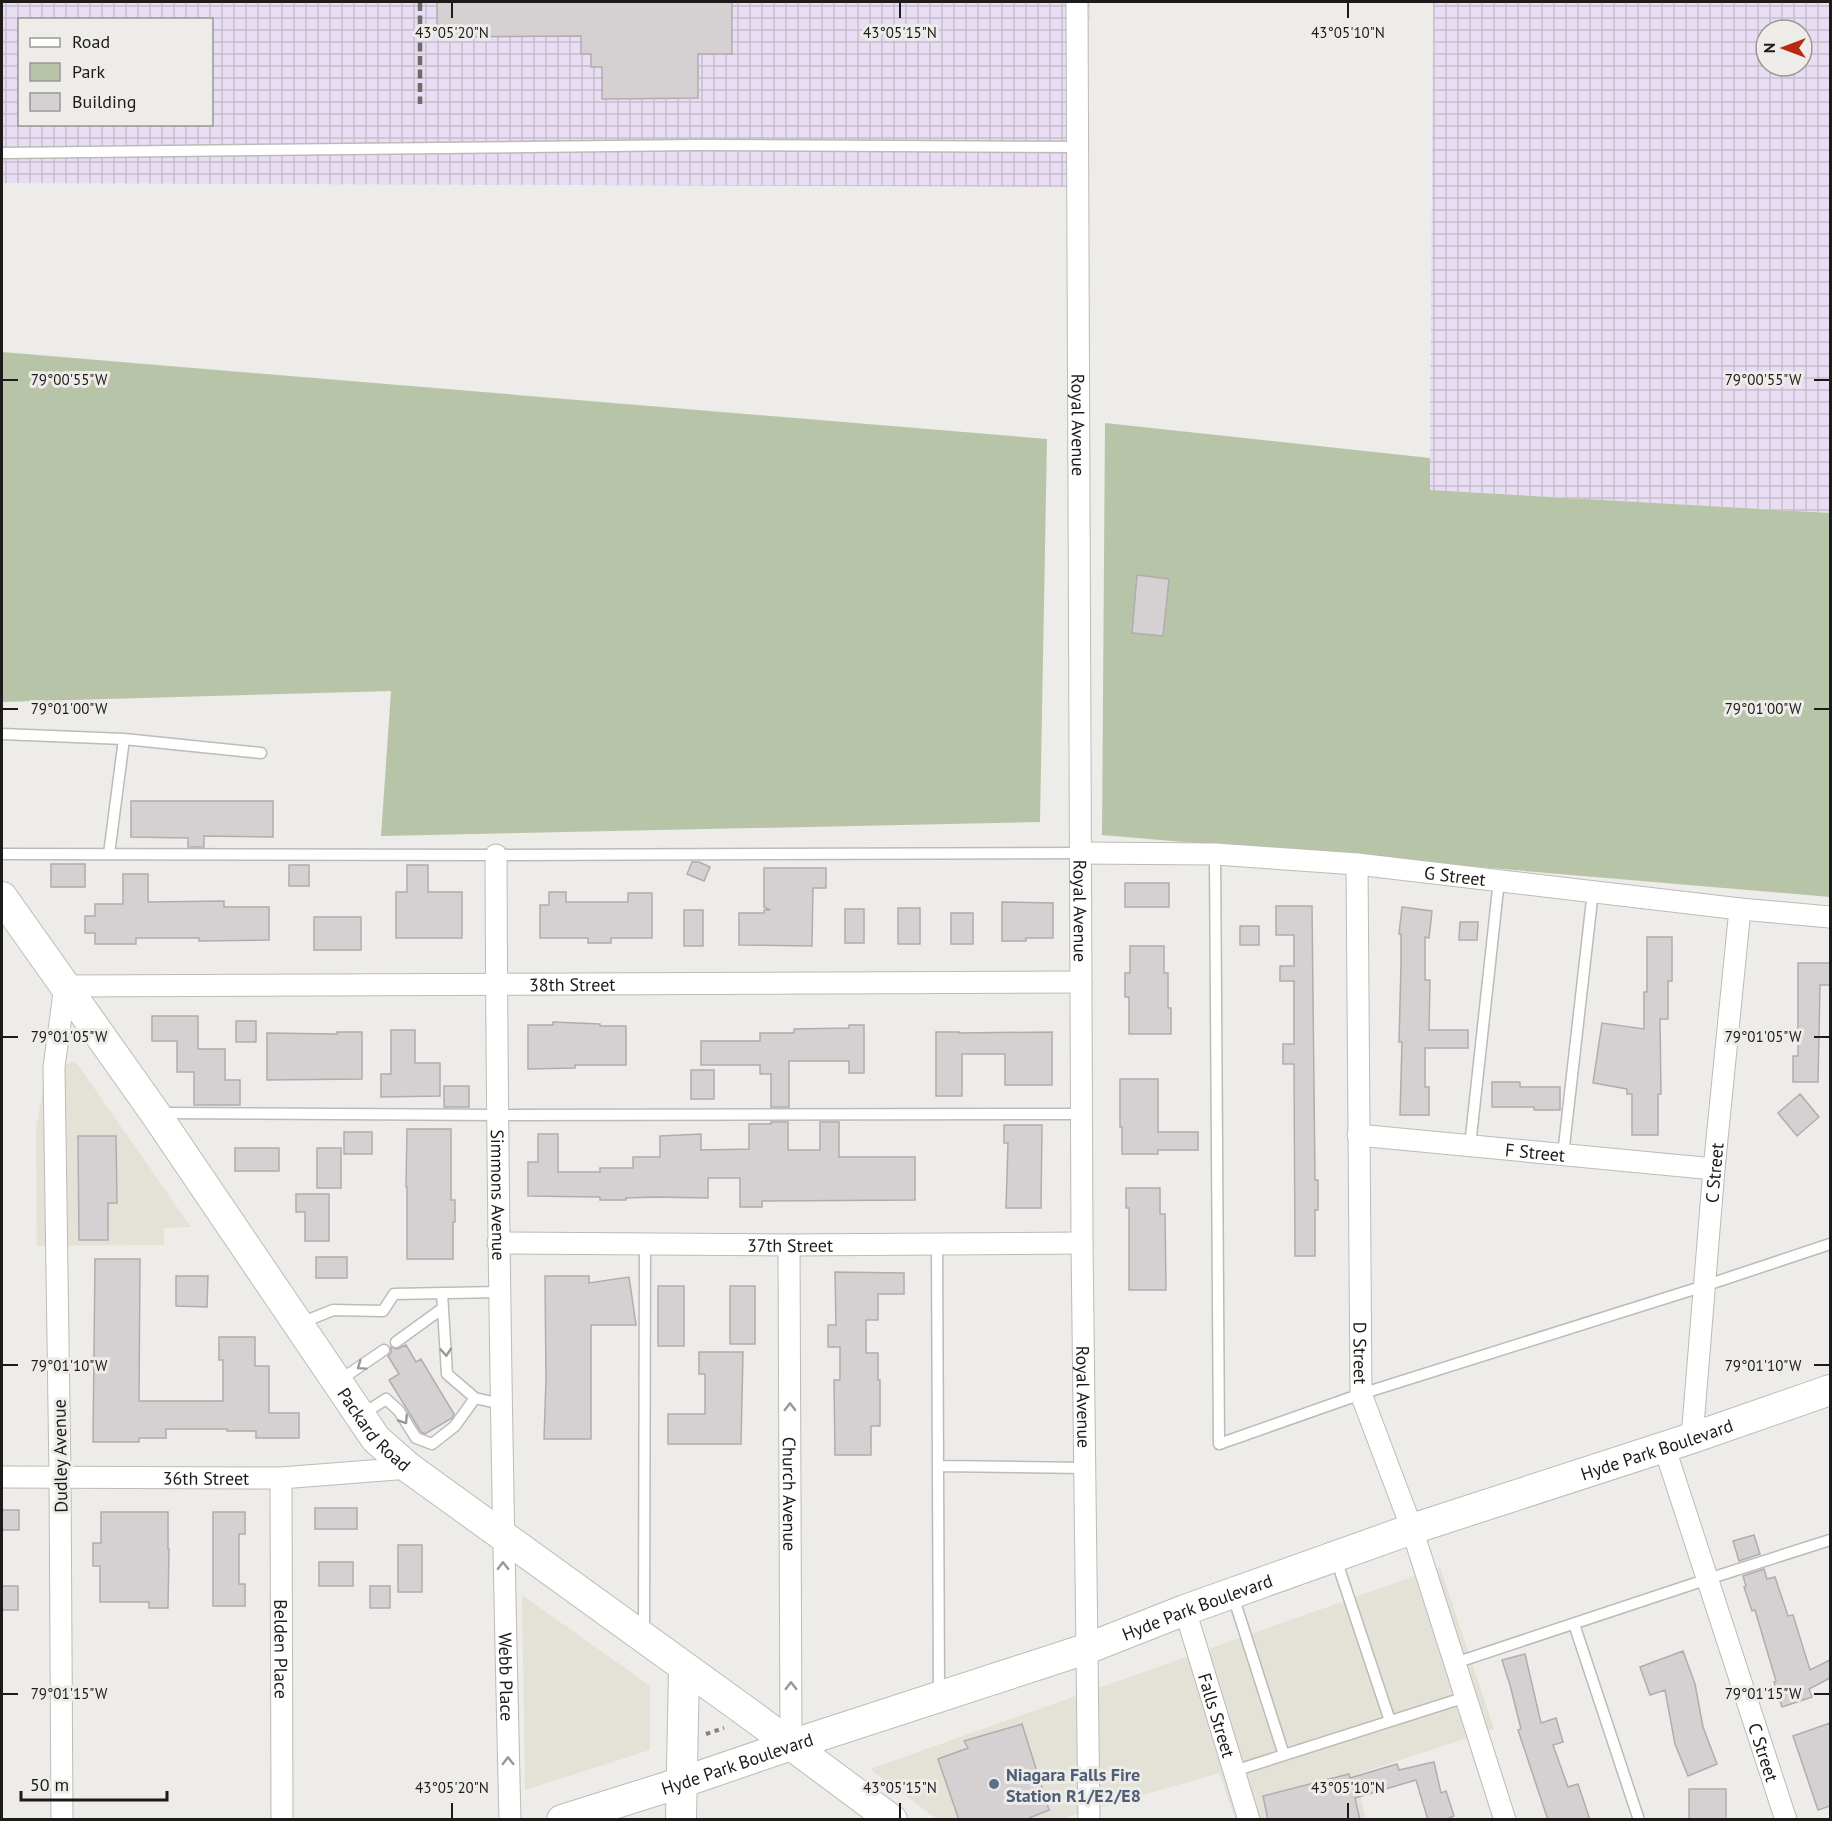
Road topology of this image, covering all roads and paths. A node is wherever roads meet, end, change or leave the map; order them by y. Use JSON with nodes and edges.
{"nodes":[{"id":1,"x":1077,"y":2,"type":"edge"},
{"id":2,"x":1077,"y":147,"type":"junction"},
{"id":3,"x":2,"y":153,"type":"edge"},
{"id":4,"x":2,"y":734,"type":"edge"},
{"id":5,"x":124,"y":739,"type":"junction"},
{"id":6,"x":261,"y":753,"type":"dead end"},
{"id":7,"x":1080,"y":853,"type":"junction"},
{"id":8,"x":2,"y":854,"type":"edge"},
{"id":9,"x":109,"y":854,"type":"junction"},
{"id":10,"x":1215,"y":854,"type":"junction"},
{"id":11,"x":496,"y":855,"type":"junction"},
{"id":12,"x":1357,"y":864,"type":"junction"},
{"id":13,"x":1499,"y":880,"type":"junction"},
{"id":14,"x":1593,"y":891,"type":"junction"},
{"id":15,"x":2,"y":897,"type":"edge"},
{"id":16,"x":1740,"y":909,"type":"junction"},
{"id":17,"x":1830,"y":917,"type":"edge"},
{"id":18,"x":1081,"y":982,"type":"junction"},
{"id":19,"x":497,"y":983,"type":"junction"},
{"id":20,"x":65,"y":986,"type":"junction"},
{"id":21,"x":155,"y":1113,"type":"junction"},
{"id":22,"x":1081,"y":1114,"type":"junction"},
{"id":23,"x":498,"y":1115,"type":"junction"},
{"id":24,"x":1358,"y":1135,"type":"junction"},
{"id":25,"x":1470,"y":1146,"type":"junction"},
{"id":26,"x":1563,"y":1155,"type":"junction"},
{"id":27,"x":1714,"y":1169,"type":"junction"},
{"id":28,"x":498,"y":1243,"type":"junction"},
{"id":29,"x":1082,"y":1243,"type":"junction"},
{"id":30,"x":645,"y":1244,"type":"junction"},
{"id":31,"x":937,"y":1244,"type":"junction"},
{"id":32,"x":1830,"y":1244,"type":"edge"},
{"id":33,"x":789,"y":1245,"type":"junction"},
{"id":34,"x":1704,"y":1286,"type":"junction"},
{"id":35,"x":499,"y":1292,"type":"junction"},
{"id":36,"x":442,"y":1293,"type":"junction"},
{"id":37,"x":443,"y":1308,"type":"junction"},
{"id":38,"x":298,"y":1324,"type":"junction"},
{"id":39,"x":396,"y":1341,"type":"dead end"},
{"id":40,"x":384,"y":1350,"type":"dead end"},
{"id":41,"x":338,"y":1382,"type":"junction"},
{"id":42,"x":1830,"y":1390,"type":"edge"},
{"id":43,"x":1361,"y":1394,"type":"junction"},
{"id":44,"x":475,"y":1398,"type":"junction"},
{"id":45,"x":501,"y":1404,"type":"junction"},
{"id":46,"x":360,"y":1416,"type":"junction"},
{"id":47,"x":1678,"y":1442,"type":"junction"},
{"id":48,"x":939,"y":1466,"type":"junction"},
{"id":49,"x":409,"y":1468,"type":"junction"},
{"id":50,"x":1084,"y":1468,"type":"junction"},
{"id":51,"x":60,"y":1476,"type":"junction"},
{"id":52,"x":2,"y":1477,"type":"edge"},
{"id":53,"x":281,"y":1478,"type":"junction"},
{"id":54,"x":1412,"y":1529,"type":"junction"},
{"id":55,"x":502,"y":1536,"type":"junction"},
{"id":56,"x":1830,"y":1540,"type":"edge"},
{"id":57,"x":1335,"y":1556,"type":"junction"},
{"id":58,"x":1708,"y":1579,"type":"junction"},
{"id":59,"x":1232,"y":1593,"type":"junction"},
{"id":60,"x":1185,"y":1610,"type":"junction"},
{"id":61,"x":1574,"y":1624,"type":"junction"},
{"id":62,"x":644,"y":1638,"type":"junction"},
{"id":63,"x":1086,"y":1649,"type":"junction"},
{"id":64,"x":1455,"y":1663,"type":"junction"},
{"id":65,"x":684,"y":1668,"type":"junction"},
{"id":66,"x":939,"y":1697,"type":"junction"},
{"id":67,"x":1466,"y":1697,"type":"junction"},
{"id":68,"x":1390,"y":1721,"type":"junction"},
{"id":69,"x":791,"y":1745,"type":"junction"},
{"id":70,"x":1284,"y":1755,"type":"junction"},
{"id":71,"x":1234,"y":1771,"type":"junction"},
{"id":72,"x":683,"y":1782,"type":"junction"},
{"id":73,"x":62,"y":1820,"type":"edge"},
{"id":74,"x":282,"y":1820,"type":"edge"},
{"id":75,"x":510,"y":1820,"type":"edge"},
{"id":76,"x":562,"y":1820,"type":"edge"},
{"id":77,"x":681,"y":1820,"type":"edge"},
{"id":78,"x":892,"y":1820,"type":"edge"},
{"id":79,"x":1089,"y":1820,"type":"edge"},
{"id":80,"x":1249,"y":1820,"type":"edge"},
{"id":81,"x":1505,"y":1820,"type":"edge"},
{"id":82,"x":1639,"y":1820,"type":"edge"},
{"id":83,"x":1786,"y":1820,"type":"edge"}],
"edges":[{"from":1,"to":2,"type":"street","name":"Royal Avenue"},
{"from":2,"to":3,"type":"lane"},
{"from":2,"to":7,"type":"street","name":"Royal Avenue"},
{"from":4,"to":5,"type":"lane"},
{"from":5,"to":6,"type":"lane"},
{"from":5,"to":9,"type":"lane"},
{"from":7,"to":10,"type":"street","name":"G Street"},
{"from":7,"to":11,"type":"lane"},
{"from":7,"to":18,"type":"street","name":"Royal Avenue"},
{"from":8,"to":9,"type":"lane"},
{"from":9,"to":11,"type":"lane"},
{"from":10,"to":12,"type":"street","name":"G Street"},
{"from":10,"to":43,"type":"lane"},
{"from":11,"to":19,"type":"street","name":"Simmons Avenue"},
{"from":12,"to":13,"type":"street","name":"G Street"},
{"from":12,"to":24,"type":"street","name":"D Street"},
{"from":13,"to":14,"type":"street","name":"G Street"},
{"from":13,"to":25,"type":"lane"},
{"from":14,"to":16,"type":"street","name":"G Street"},
{"from":14,"to":26,"type":"lane"},
{"from":15,"to":20,"type":"street","name":"Packard Road"},
{"from":16,"to":17,"type":"street","name":"G Street"},
{"from":16,"to":27,"type":"street","name":"C Street"},
{"from":18,"to":19,"type":"street","name":"38th Street"},
{"from":18,"to":22,"type":"street","name":"Royal Avenue"},
{"from":19,"to":20,"type":"street","name":"38th Street"},
{"from":19,"to":23,"type":"street","name":"Simmons Avenue"},
{"from":20,"to":21,"type":"street","name":"Packard Road"},
{"from":20,"to":51,"type":"street","name":"Dudley Avenue"},
{"from":21,"to":23,"type":"lane"},
{"from":21,"to":38,"type":"street","name":"Packard Road"},
{"from":22,"to":23,"type":"lane"},
{"from":22,"to":29,"type":"street","name":"Royal Avenue"},
{"from":23,"to":28,"type":"street","name":"Simmons Avenue"},
{"from":24,"to":25,"type":"street","name":"F Street"},
{"from":24,"to":43,"type":"street","name":"D Street"},
{"from":25,"to":26,"type":"street","name":"F Street"},
{"from":26,"to":27,"type":"street","name":"F Street"},
{"from":27,"to":34,"type":"street","name":"C Street"},
{"from":28,"to":30,"type":"street","name":"37th Street"},
{"from":28,"to":35,"type":"street","name":"Simmons Avenue"},
{"from":29,"to":31,"type":"street","name":"37th Street"},
{"from":29,"to":50,"type":"street","name":"Royal Avenue"},
{"from":30,"to":33,"type":"street","name":"37th Street"},
{"from":30,"to":62,"type":"lane"},
{"from":31,"to":33,"type":"street","name":"37th Street"},
{"from":31,"to":48,"type":"lane"},
{"from":32,"to":34,"type":"lane"},
{"from":69,"to":33,"type":"street","name":"Church Avenue","one_way":true},
{"from":34,"to":43,"type":"lane"},
{"from":34,"to":47,"type":"street","name":"C Street"},
{"from":35,"to":36,"type":"lane"},
{"from":35,"to":45,"type":"street","name":"Simmons Avenue"},
{"from":36,"to":37,"type":"lane"},
{"from":36,"to":38,"type":"lane"},
{"from":37,"to":39,"type":"lane"},
{"from":37,"to":44,"type":"lane","one_way":true},
{"from":38,"to":41,"type":"street","name":"Packard Road"},
{"from":40,"to":41,"type":"lane","one_way":true},
{"from":41,"to":46,"type":"street","name":"Packard Road"},
{"from":42,"to":47,"type":"street","name":"Hyde Park Boulevard"},
{"from":43,"to":54,"type":"street","name":"D Street"},
{"from":44,"to":45,"type":"lane"},
{"from":46,"to":44,"type":"lane","one_way":true},
{"from":45,"to":55,"type":"street","name":"Simmons Avenue"},
{"from":46,"to":49,"type":"street","name":"Packard Road"},
{"from":47,"to":54,"type":"street","name":"Hyde Park Boulevard"},
{"from":47,"to":58,"type":"street","name":"C Street"},
{"from":48,"to":50,"type":"lane"},
{"from":48,"to":66,"type":"lane"},
{"from":49,"to":53,"type":"street","name":"36th Street"},
{"from":49,"to":55,"type":"street","name":"Packard Road"},
{"from":50,"to":63,"type":"street","name":"Royal Avenue"},
{"from":51,"to":52,"type":"street","name":"36th Street"},
{"from":51,"to":53,"type":"street","name":"36th Street"},
{"from":51,"to":73,"type":"street","name":"Dudley Avenue"},
{"from":53,"to":74,"type":"street","name":"Belden Place"},
{"from":54,"to":57,"type":"street","name":"Hyde Park Boulevard"},
{"from":54,"to":64,"type":"street","name":"D Street"},
{"from":55,"to":62,"type":"street","name":"Packard Road"},
{"from":75,"to":55,"type":"street","name":"Webb Place","one_way":true},
{"from":56,"to":58,"type":"lane"},
{"from":57,"to":59,"type":"street","name":"Hyde Park Boulevard"},
{"from":57,"to":68,"type":"lane"},
{"from":58,"to":61,"type":"lane"},
{"from":58,"to":83,"type":"street","name":"C Street"},
{"from":59,"to":60,"type":"street","name":"Hyde Park Boulevard"},
{"from":59,"to":70,"type":"lane"},
{"from":60,"to":63,"type":"street","name":"Hyde Park Boulevard"},
{"from":60,"to":71,"type":"street","name":"Falls Street"},
{"from":61,"to":64,"type":"lane"},
{"from":61,"to":82,"type":"lane"},
{"from":62,"to":65,"type":"street","name":"Packard Road"},
{"from":63,"to":66,"type":"street","name":"Hyde Park Boulevard"},
{"from":63,"to":79,"type":"street","name":"Royal Avenue"},
{"from":64,"to":67,"type":"street","name":"D Street"},
{"from":65,"to":69,"type":"street","name":"Packard Road"},
{"from":65,"to":72,"type":"street"},
{"from":66,"to":69,"type":"street","name":"Hyde Park Boulevard"},
{"from":67,"to":68,"type":"lane"},
{"from":67,"to":81,"type":"street","name":"D Street"},
{"from":68,"to":70,"type":"lane"},
{"from":69,"to":72,"type":"street","name":"Hyde Park Boulevard"},
{"from":69,"to":78,"type":"street","name":"Packard Road"},
{"from":70,"to":71,"type":"lane"},
{"from":71,"to":80,"type":"street","name":"Falls Street"},
{"from":72,"to":76,"type":"street","name":"Hyde Park Boulevard"},
{"from":72,"to":77,"type":"street"}]}
